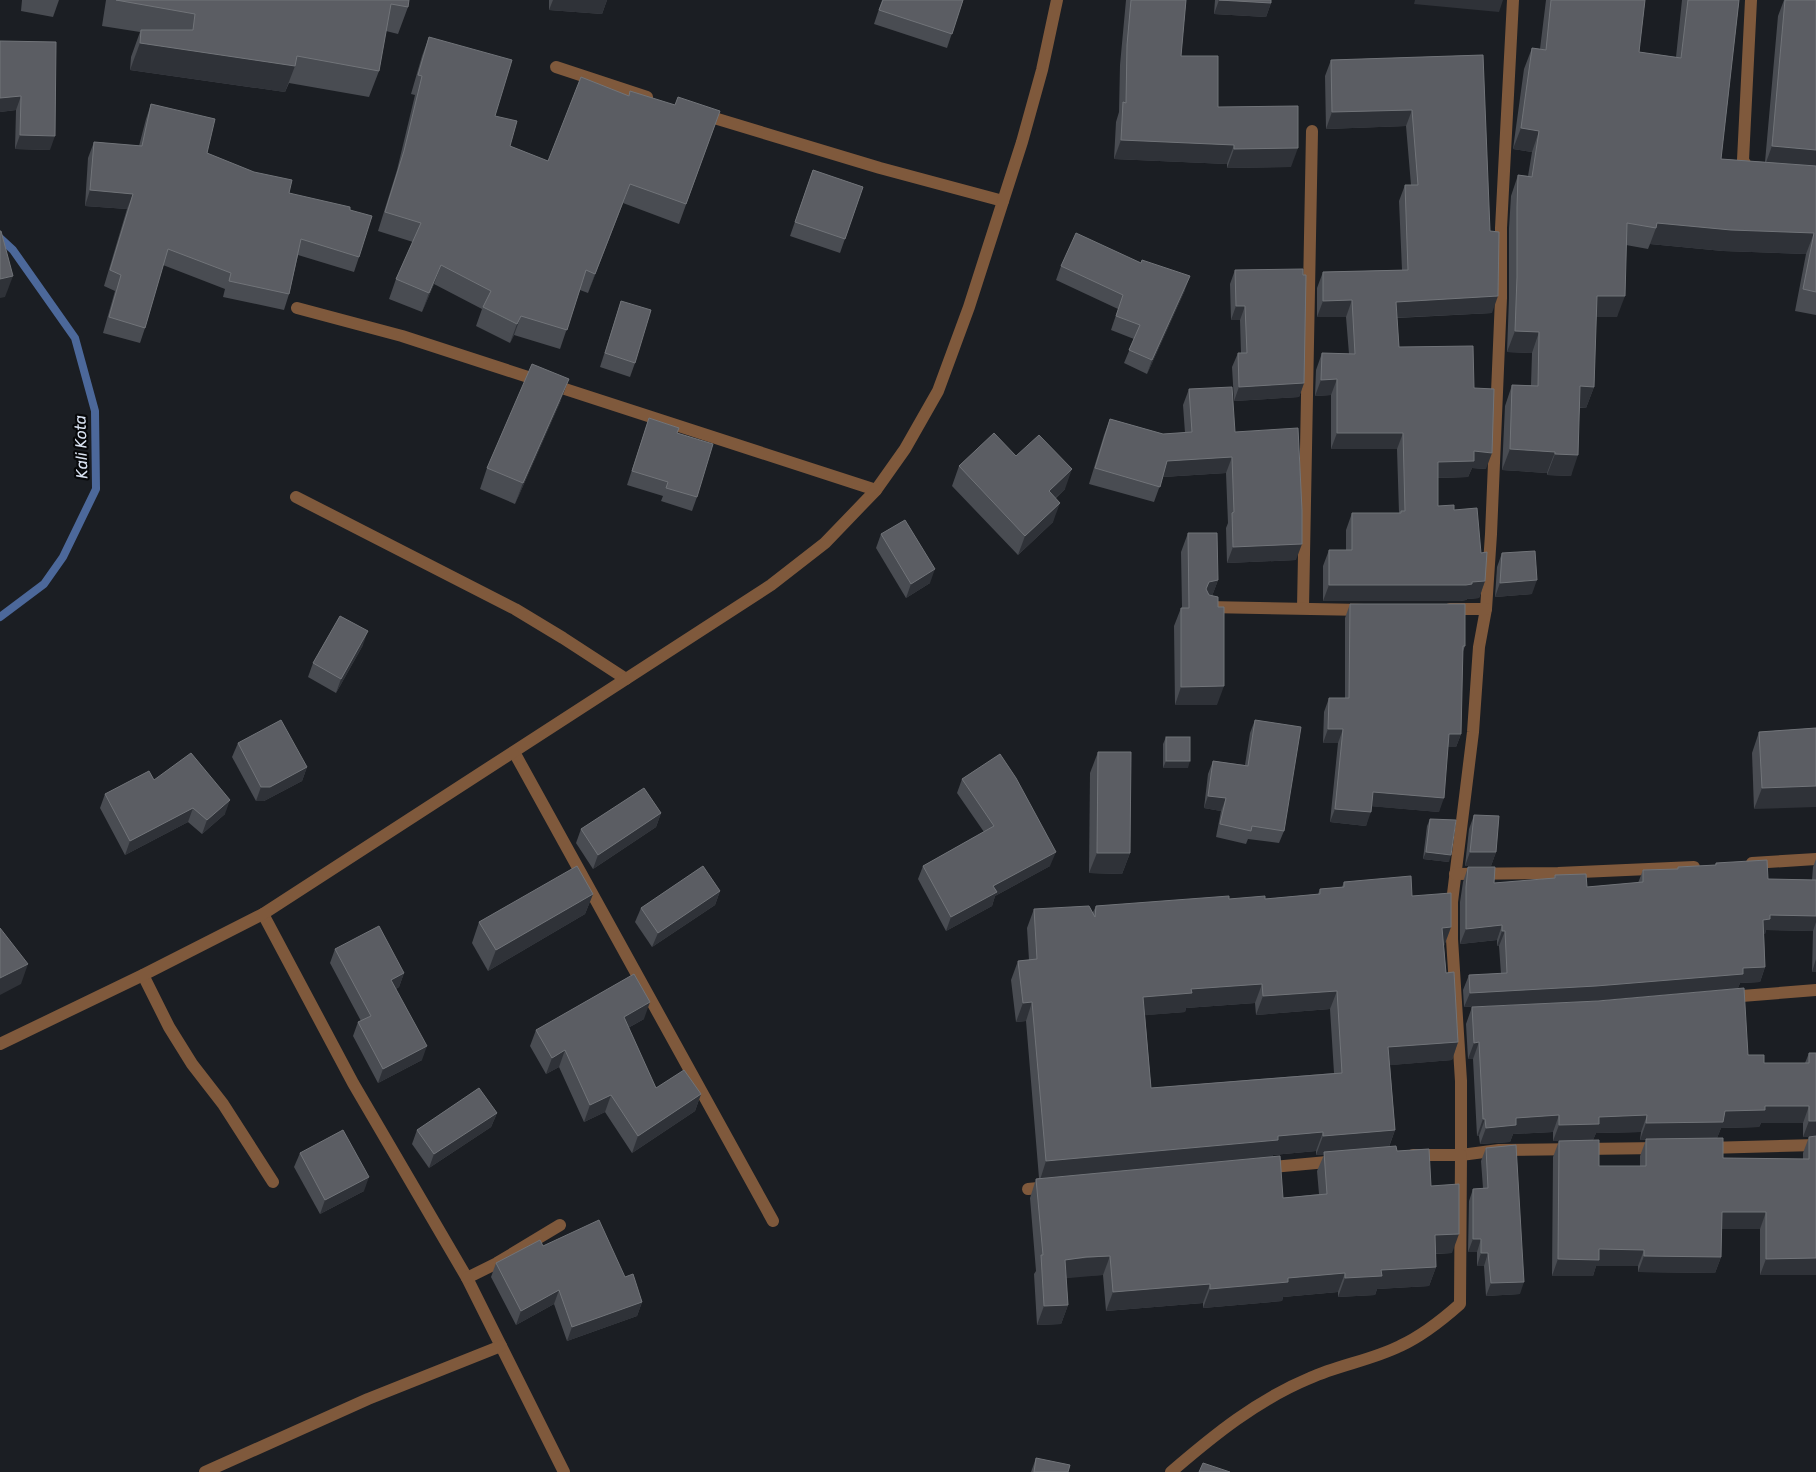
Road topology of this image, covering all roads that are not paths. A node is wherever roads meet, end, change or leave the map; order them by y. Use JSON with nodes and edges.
{"nodes":[{"id":1,"x":1057,"y":0,"type":"edge"},
{"id":2,"x":1513,"y":0,"type":"edge"},
{"id":3,"x":1751,"y":0,"type":"edge"},
{"id":4,"x":556,"y":67,"type":"dead end"},
{"id":5,"x":655,"y":99,"type":"edge"},
{"id":6,"x":691,"y":111,"type":"edge"},
{"id":7,"x":1312,"y":131,"type":"dead end"},
{"id":8,"x":1766,"y":177,"type":"edge"},
{"id":9,"x":1003,"y":201,"type":"junction"},
{"id":10,"x":297,"y":308,"type":"dead end"},
{"id":11,"x":876,"y":490,"type":"junction"},
{"id":12,"x":296,"y":497,"type":"dead end"},
{"id":13,"x":1207,"y":607,"type":"edge"},
{"id":14,"x":1303,"y":608,"type":"junction"},
{"id":15,"x":1439,"y":609,"type":"edge"},
{"id":16,"x":1486,"y":609,"type":"junction"},
{"id":17,"x":1373,"y":610,"type":"edge"},
{"id":18,"x":626,"y":679,"type":"junction"},
{"id":19,"x":514,"y":752,"type":"junction"},
{"id":20,"x":1816,"y":859,"type":"edge"},
{"id":21,"x":1740,"y":864,"type":"edge"},
{"id":22,"x":1711,"y":866,"type":"edge"},
{"id":23,"x":1455,"y":874,"type":"junction"},
{"id":24,"x":263,"y":914,"type":"junction"},
{"id":25,"x":143,"y":975,"type":"junction"},
{"id":26,"x":1816,"y":990,"type":"edge"},
{"id":27,"x":1718,"y":998,"type":"edge"},
{"id":28,"x":0,"y":1044,"type":"edge"},
{"id":29,"x":1816,"y":1145,"type":"edge"},
{"id":30,"x":1696,"y":1148,"type":"edge"},
{"id":31,"x":1671,"y":1149,"type":"edge"},
{"id":32,"x":1461,"y":1155,"type":"junction"},
{"id":33,"x":1402,"y":1156,"type":"edge"},
{"id":34,"x":1355,"y":1160,"type":"edge"},
{"id":35,"x":1246,"y":1169,"type":"edge"},
{"id":36,"x":273,"y":1182,"type":"dead end"},
{"id":37,"x":1057,"y":1186,"type":"edge"},
{"id":38,"x":1028,"y":1189,"type":"dead end"},
{"id":39,"x":773,"y":1221,"type":"dead end"},
{"id":40,"x":560,"y":1225,"type":"dead end"},
{"id":41,"x":467,"y":1278,"type":"junction"},
{"id":42,"x":501,"y":1346,"type":"junction"},
{"id":43,"x":205,"y":1472,"type":"edge"},
{"id":44,"x":564,"y":1472,"type":"edge"},
{"id":45,"x":1171,"y":1472,"type":"edge"}],
"edges":[{"from":1,"to":9,"type":"street"},
{"from":2,"to":16,"type":"street"},
{"from":3,"to":8,"type":"street"},
{"from":4,"to":5,"type":"street"},
{"from":6,"to":9,"type":"street"},
{"from":7,"to":14,"type":"street"},
{"from":9,"to":11,"type":"street"},
{"from":10,"to":11,"type":"street"},
{"from":11,"to":18,"type":"street"},
{"from":12,"to":18,"type":"street"},
{"from":13,"to":14,"type":"street"},
{"from":14,"to":17,"type":"street"},
{"from":15,"to":16,"type":"street"},
{"from":16,"to":23,"type":"street"},
{"from":18,"to":19,"type":"street"},
{"from":19,"to":24,"type":"street"},
{"from":19,"to":39,"type":"street"},
{"from":20,"to":21,"type":"street"},
{"from":22,"to":23,"type":"street"},
{"from":23,"to":32,"type":"street"},
{"from":24,"to":25,"type":"street"},
{"from":24,"to":41,"type":"street"},
{"from":25,"to":28,"type":"street"},
{"from":25,"to":36,"type":"street"},
{"from":26,"to":27,"type":"street"},
{"from":29,"to":30,"type":"street"},
{"from":31,"to":32,"type":"street"},
{"from":32,"to":33,"type":"street"},
{"from":32,"to":45,"type":"street"},
{"from":34,"to":35,"type":"street"},
{"from":37,"to":38,"type":"street"},
{"from":40,"to":41,"type":"street"},
{"from":41,"to":42,"type":"street"},
{"from":42,"to":43,"type":"street"},
{"from":42,"to":44,"type":"street"}]}
